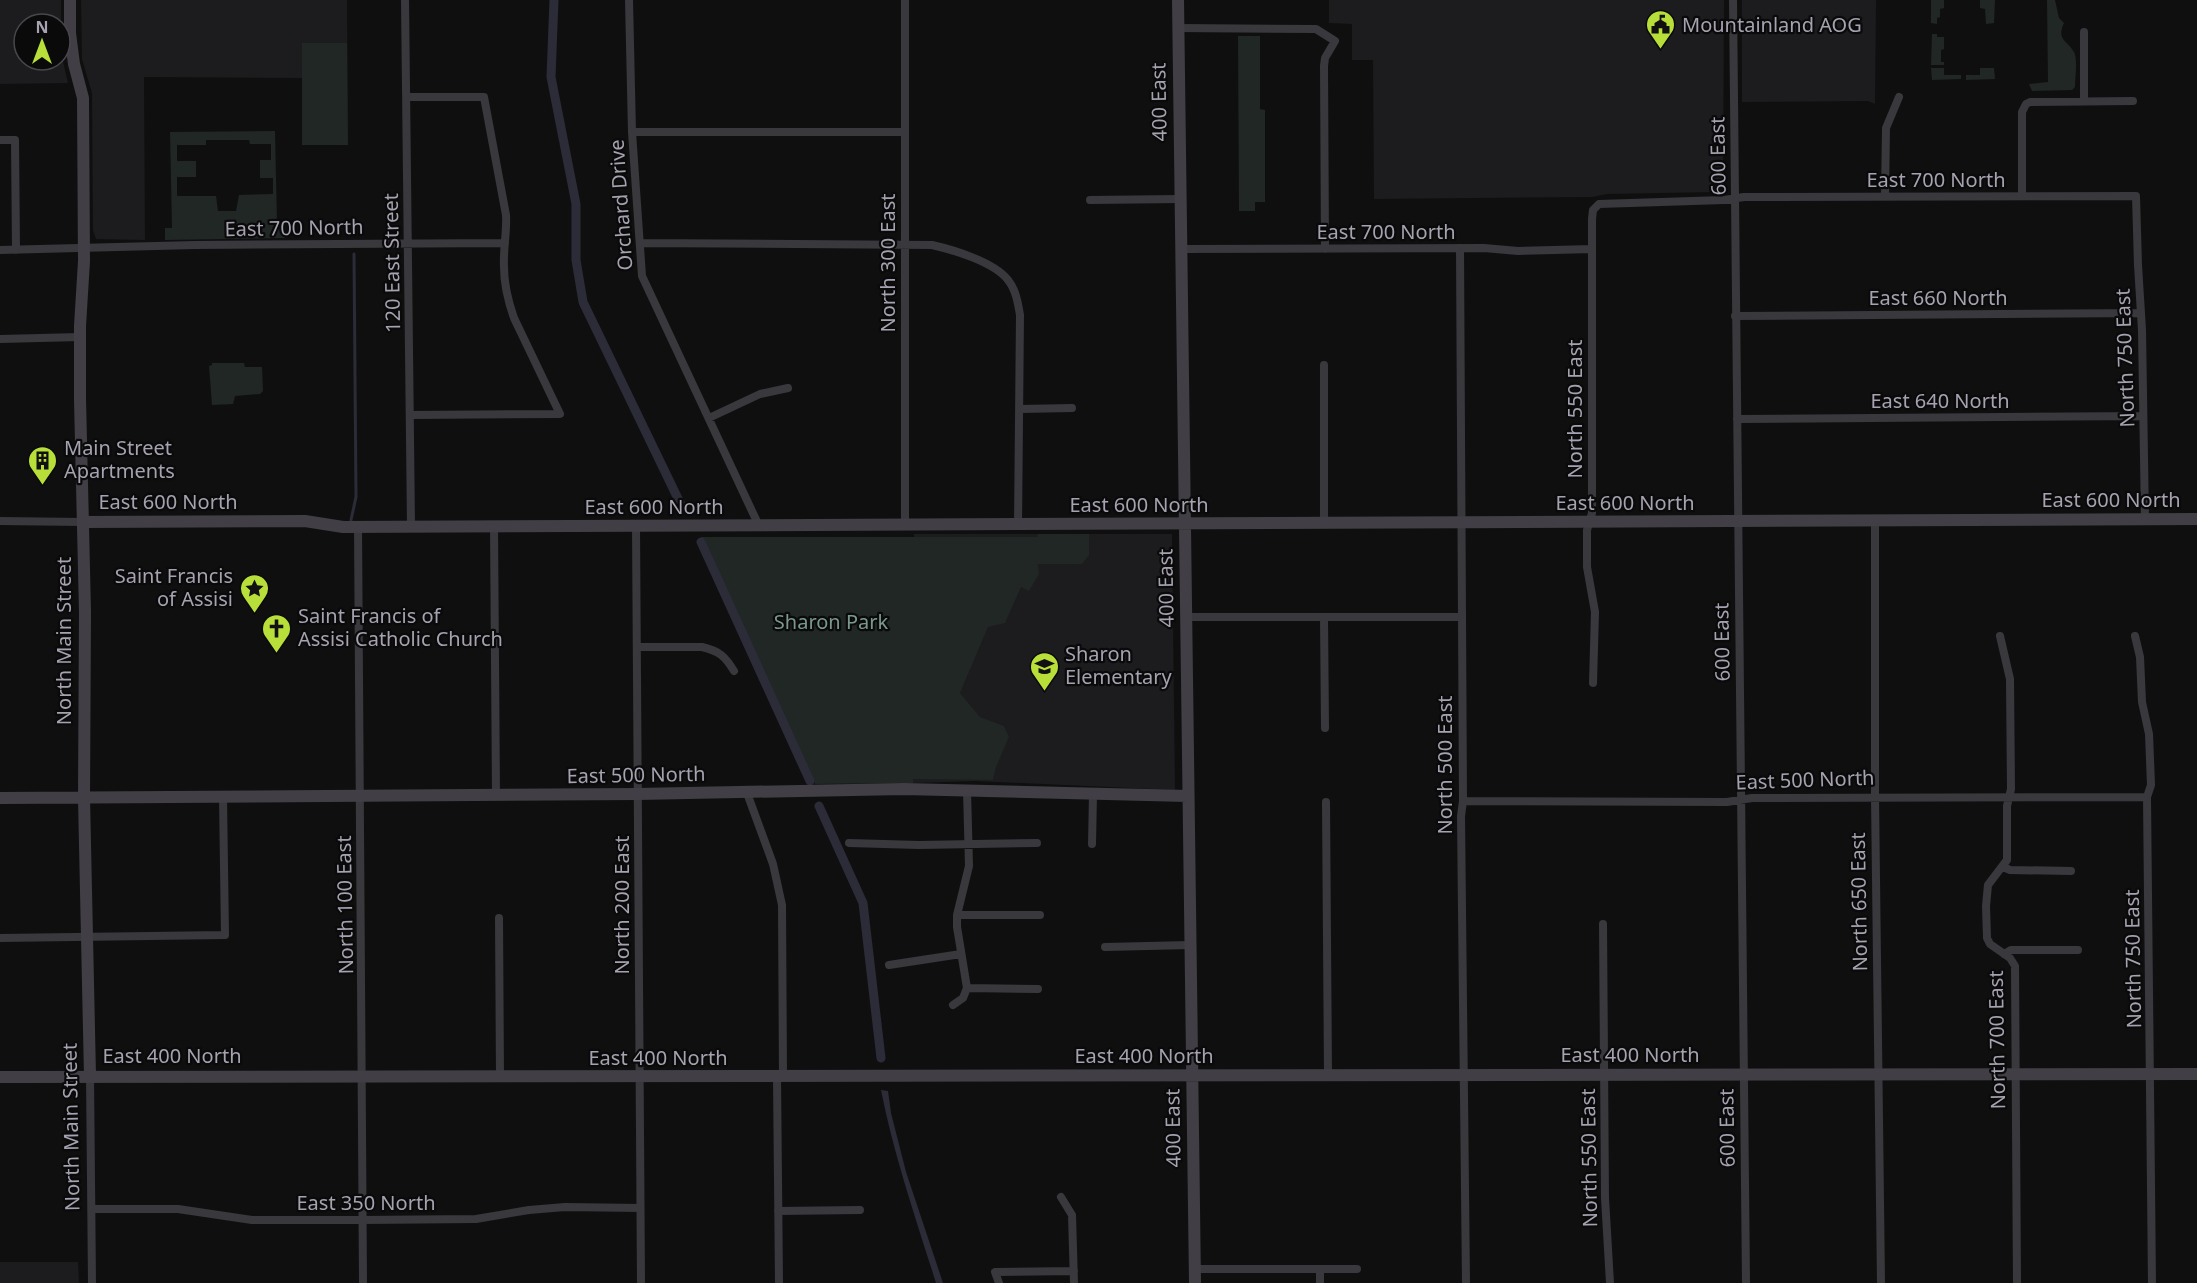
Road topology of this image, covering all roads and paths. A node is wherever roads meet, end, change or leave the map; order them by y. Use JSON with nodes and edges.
{"nodes":[{"id":1,"x":70,"y":0,"type":"edge"},
{"id":2,"x":405,"y":0,"type":"edge"},
{"id":3,"x":629,"y":0,"type":"edge"},
{"id":4,"x":905,"y":0,"type":"edge"},
{"id":5,"x":1178,"y":0,"type":"edge"},
{"id":6,"x":1733,"y":0,"type":"edge"},
{"id":7,"x":1178,"y":28,"type":"junction"},
{"id":8,"x":2084,"y":32,"type":"dead end"},
{"id":9,"x":407,"y":97,"type":"junction"},
{"id":10,"x":1899,"y":97,"type":"dead end"},
{"id":11,"x":2084,"y":101,"type":"junction"},
{"id":12,"x":2133,"y":101,"type":"dead end"},
{"id":13,"x":632,"y":132,"type":"junction"},
{"id":14,"x":904,"y":132,"type":"junction"},
{"id":15,"x":0,"y":140,"type":"edge"},
{"id":16,"x":1885,"y":196,"type":"junction"},
{"id":17,"x":2022,"y":196,"type":"junction"},
{"id":18,"x":2136,"y":196,"type":"joint"},
{"id":19,"x":1735,"y":198,"type":"junction"},
{"id":20,"x":1180,"y":199,"type":"junction"},
{"id":21,"x":1090,"y":200,"type":"dead end"},
{"id":22,"x":1596,"y":206,"type":"joint"},
{"id":23,"x":408,"y":243,"type":"junction"},
{"id":24,"x":505,"y":243,"type":"junction"},
{"id":25,"x":640,"y":243,"type":"junction"},
{"id":26,"x":904,"y":244,"type":"junction"},
{"id":27,"x":84,"y":248,"type":"junction"},
{"id":28,"x":1461,"y":248,"type":"junction"},
{"id":29,"x":1181,"y":249,"type":"junction"},
{"id":30,"x":1325,"y":249,"type":"junction"},
{"id":31,"x":1592,"y":249,"type":"junction"},
{"id":32,"x":0,"y":250,"type":"edge"},
{"id":33,"x":16,"y":250,"type":"junction"},
{"id":34,"x":2141,"y":313,"type":"junction"},
{"id":35,"x":1735,"y":316,"type":"junction"},
{"id":36,"x":80,"y":337,"type":"junction"},
{"id":37,"x":0,"y":339,"type":"edge"},
{"id":38,"x":1324,"y":365,"type":"dead end"},
{"id":39,"x":788,"y":388,"type":"dead end"},
{"id":40,"x":1072,"y":408,"type":"dead end"},
{"id":41,"x":1020,"y":409,"type":"junction"},
{"id":42,"x":410,"y":415,"type":"junction"},
{"id":43,"x":2143,"y":416,"type":"junction"},
{"id":44,"x":709,"y":418,"type":"junction"},
{"id":45,"x":1737,"y":419,"type":"junction"},
{"id":46,"x":2197,"y":519,"type":"edge"},
{"id":47,"x":2145,"y":520,"type":"junction"},
{"id":48,"x":0,"y":521,"type":"edge"},
{"id":49,"x":1875,"y":521,"type":"junction"},
{"id":50,"x":82,"y":522,"type":"junction"},
{"id":51,"x":1589,"y":522,"type":"junction"},
{"id":52,"x":1738,"y":522,"type":"junction"},
{"id":53,"x":1324,"y":524,"type":"junction"},
{"id":54,"x":1461,"y":524,"type":"junction"},
{"id":55,"x":1018,"y":525,"type":"junction"},
{"id":56,"x":1185,"y":525,"type":"junction"},
{"id":57,"x":358,"y":526,"type":"junction"},
{"id":58,"x":411,"y":526,"type":"junction"},
{"id":59,"x":494,"y":526,"type":"junction"},
{"id":60,"x":636,"y":526,"type":"junction"},
{"id":61,"x":759,"y":526,"type":"junction"},
{"id":62,"x":905,"y":526,"type":"junction"},
{"id":63,"x":1186,"y":617,"type":"junction"},
{"id":64,"x":1324,"y":617,"type":"junction"},
{"id":65,"x":1461,"y":617,"type":"junction"},
{"id":66,"x":2000,"y":636,"type":"dead end"},
{"id":67,"x":2135,"y":636,"type":"dead end"},
{"id":68,"x":638,"y":648,"type":"junction"},
{"id":69,"x":734,"y":670,"type":"dead end"},
{"id":70,"x":1593,"y":683,"type":"dead end"},
{"id":71,"x":1325,"y":728,"type":"dead end"},
{"id":72,"x":967,"y":790,"type":"junction"},
{"id":73,"x":747,"y":793,"type":"junction"},
{"id":74,"x":637,"y":794,"type":"junction"},
{"id":75,"x":1093,"y":794,"type":"junction"},
{"id":76,"x":496,"y":795,"type":"junction"},
{"id":77,"x":1188,"y":796,"type":"junction"},
{"id":78,"x":223,"y":797,"type":"junction"},
{"id":79,"x":360,"y":797,"type":"junction"},
{"id":80,"x":1875,"y":797,"type":"junction"},
{"id":81,"x":2009,"y":797,"type":"junction"},
{"id":82,"x":2147,"y":797,"type":"junction"},
{"id":83,"x":0,"y":798,"type":"edge"},
{"id":84,"x":84,"y":798,"type":"junction"},
{"id":85,"x":1740,"y":800,"type":"junction"},
{"id":86,"x":1463,"y":801,"type":"junction"},
{"id":87,"x":1326,"y":802,"type":"dead end"},
{"id":88,"x":849,"y":843,"type":"dead end"},
{"id":89,"x":969,"y":843,"type":"junction"},
{"id":90,"x":1037,"y":843,"type":"dead end"},
{"id":91,"x":1092,"y":844,"type":"dead end"},
{"id":92,"x":2003,"y":867,"type":"junction"},
{"id":93,"x":2071,"y":871,"type":"dead end"},
{"id":94,"x":957,"y":915,"type":"junction"},
{"id":95,"x":1040,"y":915,"type":"dead end"},
{"id":96,"x":499,"y":918,"type":"dead end"},
{"id":97,"x":1603,"y":924,"type":"dead end"},
{"id":98,"x":0,"y":938,"type":"edge"},
{"id":99,"x":88,"y":938,"type":"junction"},
{"id":100,"x":1190,"y":945,"type":"junction"},
{"id":101,"x":1105,"y":947,"type":"dead end"},
{"id":102,"x":2078,"y":950,"type":"dead end"},
{"id":103,"x":962,"y":954,"type":"junction"},
{"id":104,"x":2004,"y":954,"type":"junction"},
{"id":105,"x":889,"y":965,"type":"dead end"},
{"id":106,"x":967,"y":988,"type":"junction"},
{"id":107,"x":1038,"y":989,"type":"dead end"},
{"id":108,"x":954,"y":1005,"type":"dead end"},
{"id":109,"x":2151,"y":1073,"type":"junction"},
{"id":110,"x":1328,"y":1074,"type":"junction"},
{"id":111,"x":1879,"y":1074,"type":"junction"},
{"id":112,"x":2015,"y":1074,"type":"junction"},
{"id":113,"x":2197,"y":1074,"type":"edge"},
{"id":114,"x":1463,"y":1075,"type":"junction"},
{"id":115,"x":1604,"y":1075,"type":"junction"},
{"id":116,"x":1743,"y":1075,"type":"junction"},
{"id":117,"x":90,"y":1076,"type":"junction"},
{"id":118,"x":363,"y":1076,"type":"junction"},
{"id":119,"x":1192,"y":1076,"type":"junction"},
{"id":120,"x":0,"y":1077,"type":"edge"},
{"id":121,"x":500,"y":1077,"type":"junction"},
{"id":122,"x":640,"y":1077,"type":"junction"},
{"id":123,"x":780,"y":1077,"type":"junction"},
{"id":124,"x":1061,"y":1197,"type":"dead end"},
{"id":125,"x":640,"y":1208,"type":"junction"},
{"id":126,"x":92,"y":1209,"type":"junction"},
{"id":127,"x":860,"y":1210,"type":"dead end"},
{"id":128,"x":778,"y":1211,"type":"junction"},
{"id":129,"x":362,"y":1220,"type":"junction"},
{"id":130,"x":1195,"y":1269,"type":"junction"},
{"id":131,"x":1320,"y":1269,"type":"junction"},
{"id":132,"x":1357,"y":1269,"type":"dead end"},
{"id":133,"x":1074,"y":1272,"type":"junction"},
{"id":134,"x":92,"y":1283,"type":"edge"},
{"id":135,"x":363,"y":1283,"type":"edge"},
{"id":136,"x":641,"y":1283,"type":"edge"},
{"id":137,"x":779,"y":1283,"type":"edge"},
{"id":138,"x":999,"y":1283,"type":"edge"},
{"id":139,"x":1074,"y":1283,"type":"edge"},
{"id":140,"x":1195,"y":1283,"type":"edge"},
{"id":141,"x":1320,"y":1283,"type":"edge"},
{"id":142,"x":1467,"y":1283,"type":"edge"},
{"id":143,"x":1610,"y":1283,"type":"edge"},
{"id":144,"x":1746,"y":1283,"type":"edge"},
{"id":145,"x":1881,"y":1283,"type":"edge"},
{"id":146,"x":2017,"y":1283,"type":"edge"},
{"id":147,"x":2152,"y":1283,"type":"edge"}],
"edges":[{"from":1,"to":27,"type":"street","name":"North Main Street"},
{"from":2,"to":9,"type":"street","name":"120 East Street"},
{"from":3,"to":13,"type":"street","name":"Orchard Drive"},
{"from":4,"to":14,"type":"street","name":"North 300 East"},
{"from":5,"to":7,"type":"street","name":"400 East"},
{"from":6,"to":19,"type":"street","name":"600 East"},
{"from":7,"to":20,"type":"street","name":"400 East"},
{"from":7,"to":30,"type":"street"},
{"from":8,"to":11,"type":"street"},
{"from":9,"to":23,"type":"street","name":"120 East Street"},
{"from":9,"to":24,"type":"street"},
{"from":10,"to":16,"type":"street"},
{"from":11,"to":12,"type":"street"},
{"from":11,"to":17,"type":"street"},
{"from":13,"to":14,"type":"street"},
{"from":13,"to":25,"type":"street","name":"Orchard Drive"},
{"from":14,"to":26,"type":"street","name":"North 300 East"},
{"from":15,"to":33,"type":"street"},
{"from":16,"to":17,"type":"street","name":"East 700 North"},
{"from":16,"to":19,"type":"street","name":"East 700 North"},
{"from":17,"to":18,"type":"street","name":"East 700 North"},
{"from":18,"to":34,"type":"street","name":"North 750 East"},
{"from":19,"to":22,"type":"street","name":"East 700 North"},
{"from":19,"to":35,"type":"street","name":"600 East"},
{"from":20,"to":21,"type":"street"},
{"from":20,"to":29,"type":"street","name":"400 East"},
{"from":22,"to":31,"type":"street","name":"North 550 East"},
{"from":23,"to":24,"type":"street","name":"East 700 North"},
{"from":23,"to":27,"type":"street","name":"East 700 North"},
{"from":23,"to":42,"type":"street","name":"120 East Street"},
{"from":24,"to":42,"type":"street"},
{"from":25,"to":26,"type":"street"},
{"from":25,"to":44,"type":"street","name":"Orchard Drive"},
{"from":26,"to":41,"type":"street"},
{"from":26,"to":62,"type":"street","name":"North 300 East"},
{"from":27,"to":33,"type":"street","name":"East 700 North"},
{"from":27,"to":36,"type":"street","name":"North Main Street"},
{"from":28,"to":30,"type":"street","name":"East 700 North"},
{"from":28,"to":31,"type":"street","name":"East 700 North"},
{"from":28,"to":54,"type":"street","name":"North 500 East"},
{"from":29,"to":30,"type":"street","name":"East 700 North"},
{"from":29,"to":56,"type":"street","name":"400 East"},
{"from":31,"to":51,"type":"street","name":"North 550 East"},
{"from":32,"to":33,"type":"street","name":"East 700 North"},
{"from":34,"to":35,"type":"street","name":"East 660 North"},
{"from":34,"to":43,"type":"street","name":"North 750 East"},
{"from":35,"to":45,"type":"street","name":"600 East"},
{"from":36,"to":37,"type":"street"},
{"from":36,"to":50,"type":"street","name":"North Main Street"},
{"from":38,"to":53,"type":"street"},
{"from":39,"to":44,"type":"street"},
{"from":40,"to":41,"type":"street"},
{"from":41,"to":55,"type":"street"},
{"from":42,"to":58,"type":"street","name":"120 East Street"},
{"from":43,"to":45,"type":"street","name":"East 640 North"},
{"from":43,"to":47,"type":"street","name":"North 750 East"},
{"from":44,"to":61,"type":"street","name":"Orchard Drive"},
{"from":45,"to":52,"type":"street","name":"600 East"},
{"from":46,"to":47,"type":"street","name":"East 600 North"},
{"from":47,"to":49,"type":"street","name":"East 600 North"},
{"from":48,"to":50,"type":"street"},
{"from":49,"to":52,"type":"street","name":"East 600 North"},
{"from":49,"to":80,"type":"street","name":"North 650 East"},
{"from":50,"to":57,"type":"street","name":"East 600 North"},
{"from":50,"to":84,"type":"street","name":"North Main Street"},
{"from":51,"to":52,"type":"street","name":"East 600 North"},
{"from":51,"to":54,"type":"street","name":"East 600 North"},
{"from":51,"to":70,"type":"street","name":"North 550 East"},
{"from":52,"to":85,"type":"street","name":"600 East"},
{"from":53,"to":54,"type":"street","name":"East 600 North"},
{"from":53,"to":56,"type":"street","name":"East 600 North"},
{"from":54,"to":65,"type":"street","name":"North 500 East"},
{"from":55,"to":56,"type":"street","name":"East 600 North"},
{"from":55,"to":62,"type":"street","name":"East 600 North"},
{"from":56,"to":63,"type":"street","name":"400 East"},
{"from":57,"to":58,"type":"street","name":"East 600 North"},
{"from":57,"to":79,"type":"street","name":"North 100 East"},
{"from":58,"to":59,"type":"street","name":"East 600 North"},
{"from":59,"to":60,"type":"street","name":"East 600 North"},
{"from":59,"to":76,"type":"street"},
{"from":60,"to":61,"type":"street","name":"East 600 North"},
{"from":60,"to":68,"type":"street","name":"North 200 East"},
{"from":61,"to":62,"type":"street","name":"East 600 North"},
{"from":63,"to":64,"type":"street"},
{"from":63,"to":77,"type":"street","name":"400 East"},
{"from":64,"to":65,"type":"street"},
{"from":64,"to":71,"type":"street"},
{"from":65,"to":86,"type":"street","name":"North 500 East"},
{"from":66,"to":81,"type":"street","name":"North 700 East"},
{"from":67,"to":82,"type":"street","name":"North 750 East"},
{"from":68,"to":69,"type":"street"},
{"from":68,"to":74,"type":"street","name":"North 200 East"},
{"from":72,"to":73,"type":"street","name":"East 500 North"},
{"from":72,"to":75,"type":"street","name":"East 500 North"},
{"from":72,"to":89,"type":"street"},
{"from":73,"to":74,"type":"street","name":"East 500 North"},
{"from":73,"to":123,"type":"street"},
{"from":74,"to":76,"type":"street","name":"East 500 North"},
{"from":74,"to":122,"type":"street","name":"North 200 East"},
{"from":75,"to":77,"type":"street","name":"East 500 North"},
{"from":75,"to":91,"type":"street"},
{"from":76,"to":79,"type":"street","name":"East 500 North"},
{"from":77,"to":100,"type":"street","name":"400 East"},
{"from":78,"to":79,"type":"street","name":"East 500 North"},
{"from":78,"to":84,"type":"street","name":"East 500 North"},
{"from":78,"to":99,"type":"street"},
{"from":79,"to":118,"type":"street","name":"North 100 East"},
{"from":80,"to":81,"type":"street","name":"East 500 North"},
{"from":80,"to":85,"type":"street","name":"East 500 North"},
{"from":80,"to":111,"type":"street","name":"North 650 East"},
{"from":81,"to":82,"type":"street","name":"East 500 North"},
{"from":81,"to":92,"type":"street","name":"North 700 East"},
{"from":82,"to":109,"type":"street","name":"North 750 East"},
{"from":83,"to":84,"type":"street","name":"East 500 North"},
{"from":84,"to":99,"type":"street","name":"North Main Street"},
{"from":85,"to":86,"type":"street","name":"East 500 North"},
{"from":85,"to":116,"type":"street","name":"600 East"},
{"from":86,"to":114,"type":"street","name":"North 500 East"},
{"from":87,"to":110,"type":"street"},
{"from":88,"to":89,"type":"street"},
{"from":89,"to":90,"type":"street"},
{"from":89,"to":94,"type":"street"},
{"from":92,"to":93,"type":"street"},
{"from":92,"to":104,"type":"street","name":"North 700 East"},
{"from":94,"to":95,"type":"street"},
{"from":94,"to":103,"type":"street"},
{"from":96,"to":121,"type":"street"},
{"from":97,"to":115,"type":"street","name":"North 550 East"},
{"from":98,"to":99,"type":"street"},
{"from":99,"to":117,"type":"street","name":"North Main Street"},
{"from":100,"to":101,"type":"street"},
{"from":100,"to":119,"type":"street","name":"400 East"},
{"from":102,"to":104,"type":"street"},
{"from":103,"to":105,"type":"street"},
{"from":103,"to":106,"type":"street"},
{"from":104,"to":112,"type":"street","name":"North 700 East"},
{"from":106,"to":107,"type":"street"},
{"from":106,"to":108,"type":"street"},
{"from":109,"to":112,"type":"street","name":"East 400 North"},
{"from":109,"to":113,"type":"street","name":"East 400 North"},
{"from":109,"to":147,"type":"street","name":"North 750 East"},
{"from":110,"to":114,"type":"street","name":"East 400 North"},
{"from":110,"to":119,"type":"street","name":"East 400 North"},
{"from":111,"to":112,"type":"street","name":"East 400 North"},
{"from":111,"to":116,"type":"street","name":"East 400 North"},
{"from":111,"to":145,"type":"street","name":"North 650 East"},
{"from":112,"to":146,"type":"street","name":"North 700 East"},
{"from":114,"to":115,"type":"street","name":"East 400 North"},
{"from":114,"to":142,"type":"street","name":"North 500 East"},
{"from":115,"to":116,"type":"street","name":"East 400 North"},
{"from":115,"to":143,"type":"street","name":"North 550 East"},
{"from":116,"to":144,"type":"street","name":"600 East"},
{"from":117,"to":118,"type":"street","name":"East 400 North"},
{"from":117,"to":120,"type":"street","name":"East 400 North"},
{"from":117,"to":126,"type":"street","name":"North Main Street"},
{"from":118,"to":121,"type":"street","name":"East 400 North"},
{"from":118,"to":129,"type":"street","name":"North 100 East"},
{"from":119,"to":123,"type":"street","name":"East 400 North"},
{"from":119,"to":130,"type":"street","name":"400 East"},
{"from":121,"to":122,"type":"street","name":"East 400 North"},
{"from":122,"to":123,"type":"street","name":"East 400 North"},
{"from":122,"to":125,"type":"street","name":"North 200 East"},
{"from":123,"to":128,"type":"street"},
{"from":124,"to":133,"type":"street"},
{"from":125,"to":129,"type":"street","name":"East 350 North"},
{"from":125,"to":136,"type":"street","name":"North 200 East"},
{"from":126,"to":129,"type":"street","name":"East 350 North"},
{"from":126,"to":134,"type":"street","name":"North Main Street"},
{"from":127,"to":128,"type":"street"},
{"from":128,"to":137,"type":"street"},
{"from":129,"to":135,"type":"street","name":"North 100 East"},
{"from":130,"to":131,"type":"street"},
{"from":130,"to":140,"type":"street","name":"400 East"},
{"from":131,"to":132,"type":"street"},
{"from":131,"to":141,"type":"street"},
{"from":133,"to":138,"type":"street"},
{"from":133,"to":139,"type":"street"}]}
